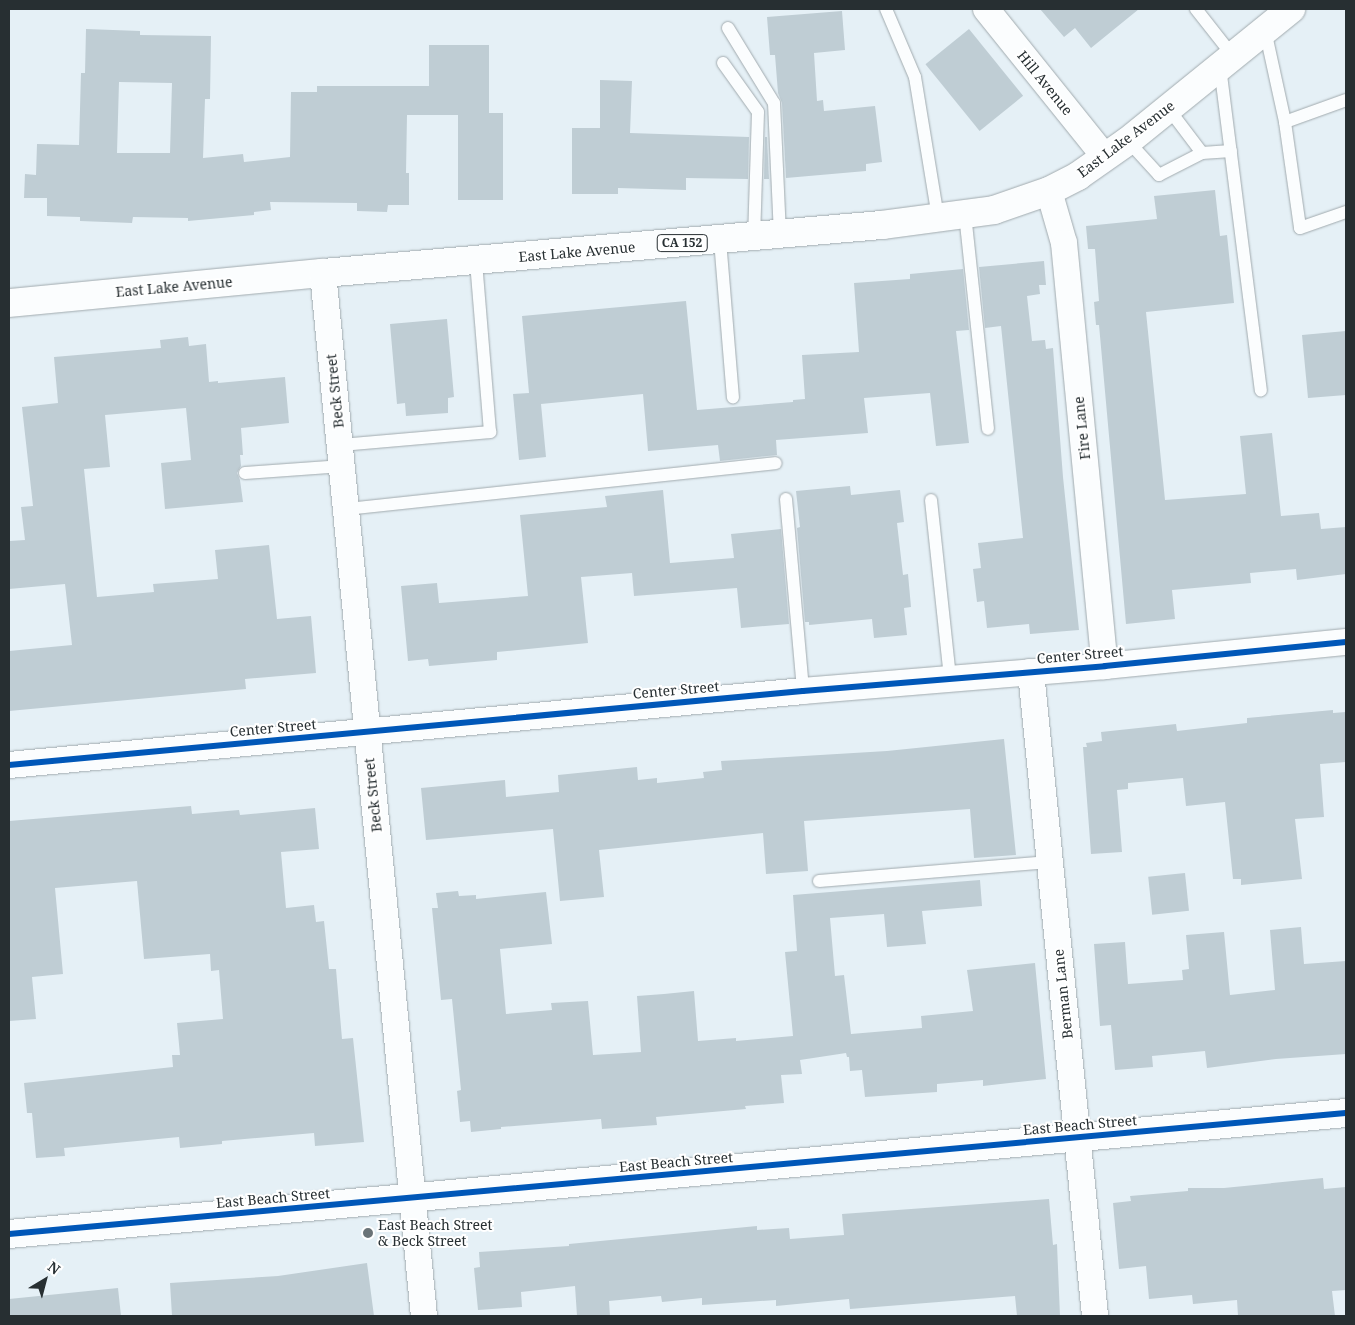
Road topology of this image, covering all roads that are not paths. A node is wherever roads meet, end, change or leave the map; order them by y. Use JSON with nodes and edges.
{"nodes":[{"id":1,"x":886,"y":9,"type":"edge"},
{"id":2,"x":986,"y":9,"type":"edge"},
{"id":3,"x":1196,"y":9,"type":"edge"},
{"id":4,"x":1291,"y":9,"type":"edge"},
{"id":5,"x":728,"y":28,"type":"dead end"},
{"id":6,"x":1265,"y":30,"type":"junction"},
{"id":7,"x":1227,"y":61,"type":"junction"},
{"id":8,"x":723,"y":63,"type":"dead end"},
{"id":9,"x":1346,"y":100,"type":"edge"},
{"id":10,"x":1168,"y":108,"type":"junction"},
{"id":11,"x":1285,"y":122,"type":"junction"},
{"id":12,"x":1128,"y":141,"type":"junction"},
{"id":13,"x":1231,"y":151,"type":"junction"},
{"id":14,"x":1202,"y":153,"type":"junction"},
{"id":15,"x":1105,"y":157,"type":"junction"},
{"id":16,"x":1049,"y":191,"type":"junction"},
{"id":17,"x":1346,"y":212,"type":"edge"},
{"id":18,"x":965,"y":214,"type":"junction"},
{"id":19,"x":938,"y":218,"type":"junction"},
{"id":20,"x":767,"y":236,"type":"junction"},
{"id":21,"x":720,"y":240,"type":"junction"},
{"id":22,"x":476,"y":261,"type":"junction"},
{"id":23,"x":323,"y":273,"type":"junction"},
{"id":24,"x":9,"y":303,"type":"edge"},
{"id":25,"x":1261,"y":390,"type":"dead end"},
{"id":26,"x":733,"y":397,"type":"dead end"},
{"id":27,"x":988,"y":429,"type":"dead end"},
{"id":28,"x":342,"y":456,"type":"junction"},
{"id":29,"x":776,"y":463,"type":"dead end"},
{"id":30,"x":245,"y":473,"type":"dead end"},
{"id":31,"x":786,"y":499,"type":"dead end"},
{"id":32,"x":931,"y":500,"type":"dead end"},
{"id":33,"x":347,"y":508,"type":"junction"},
{"id":34,"x":1346,"y":642,"type":"edge"},
{"id":35,"x":1105,"y":666,"type":"junction"},
{"id":36,"x":1031,"y":672,"type":"junction"},
{"id":37,"x":950,"y":678,"type":"junction"},
{"id":38,"x":803,"y":691,"type":"junction"},
{"id":39,"x":367,"y":732,"type":"junction"},
{"id":40,"x":9,"y":765,"type":"edge"},
{"id":41,"x":1049,"y":862,"type":"junction"},
{"id":42,"x":819,"y":881,"type":"dead end"},
{"id":43,"x":1346,"y":1113,"type":"edge"},
{"id":44,"x":1077,"y":1137,"type":"junction"},
{"id":45,"x":413,"y":1198,"type":"junction"},
{"id":46,"x":9,"y":1234,"type":"edge"},
{"id":47,"x":424,"y":1316,"type":"edge"},
{"id":48,"x":1095,"y":1316,"type":"edge"}],
"edges":[{"from":1,"to":19,"type":"lane"},
{"from":2,"to":15,"type":"street","name":"Hill Avenue"},
{"from":3,"to":7,"type":"lane"},
{"from":4,"to":6,"type":"main road","name":"East Lake Avenue","number":"CA 152"},
{"from":5,"to":20,"type":"lane"},
{"from":6,"to":7,"type":"main road","name":"East Lake Avenue","number":"CA 152"},
{"from":6,"to":11,"type":"lane"},
{"from":7,"to":10,"type":"main road","name":"East Lake Avenue","number":"CA 152"},
{"from":7,"to":13,"type":"lane"},
{"from":8,"to":20,"type":"lane"},
{"from":9,"to":11,"type":"lane"},
{"from":10,"to":12,"type":"main road","name":"East Lake Avenue","number":"CA 152"},
{"from":10,"to":14,"type":"lane"},
{"from":11,"to":17,"type":"lane"},
{"from":12,"to":14,"type":"lane"},
{"from":12,"to":15,"type":"main road","name":"East Lake Avenue","number":"CA 152"},
{"from":13,"to":14,"type":"lane"},
{"from":13,"to":25,"type":"lane"},
{"from":15,"to":16,"type":"main road","name":"East Lake Avenue","number":"CA 152"},
{"from":16,"to":18,"type":"main road","name":"East Lake Avenue","number":"CA 152"},
{"from":16,"to":35,"type":"street","name":"Fire Lane"},
{"from":18,"to":19,"type":"main road","name":"East Lake Avenue","number":"CA 152"},
{"from":18,"to":27,"type":"lane"},
{"from":19,"to":20,"type":"main road","name":"East Lake Avenue","number":"CA 152"},
{"from":20,"to":21,"type":"main road","name":"East Lake Avenue","number":"CA 152"},
{"from":21,"to":22,"type":"main road","name":"East Lake Avenue","number":"CA 152"},
{"from":21,"to":26,"type":"lane"},
{"from":22,"to":23,"type":"main road","name":"East Lake Avenue","number":"CA 152"},
{"from":22,"to":28,"type":"lane"},
{"from":23,"to":24,"type":"main road","name":"East Lake Avenue","number":"CA 152"},
{"from":23,"to":28,"type":"street","name":"Beck Street"},
{"from":28,"to":30,"type":"lane"},
{"from":28,"to":33,"type":"street","name":"Beck Street"},
{"from":29,"to":33,"type":"lane"},
{"from":31,"to":38,"type":"lane"},
{"from":32,"to":37,"type":"lane"},
{"from":33,"to":39,"type":"street","name":"Beck Street"},
{"from":34,"to":35,"type":"street","name":"Center Street"},
{"from":35,"to":36,"type":"street","name":"Center Street"},
{"from":36,"to":37,"type":"street","name":"Center Street"},
{"from":36,"to":41,"type":"street","name":"Berman Lane"},
{"from":37,"to":38,"type":"street","name":"Center Street"},
{"from":38,"to":39,"type":"street","name":"Center Street"},
{"from":39,"to":40,"type":"street","name":"Center Street"},
{"from":39,"to":45,"type":"street","name":"Beck Street"},
{"from":41,"to":42,"type":"lane"},
{"from":41,"to":44,"type":"street","name":"Berman Lane"},
{"from":43,"to":44,"type":"main road","name":"East Beach Street"},
{"from":44,"to":45,"type":"main road","name":"East Beach Street"},
{"from":44,"to":48,"type":"street","name":"Berman Lane"},
{"from":45,"to":46,"type":"main road","name":"East Beach Street"},
{"from":45,"to":47,"type":"street","name":"Beck Street"}]}
